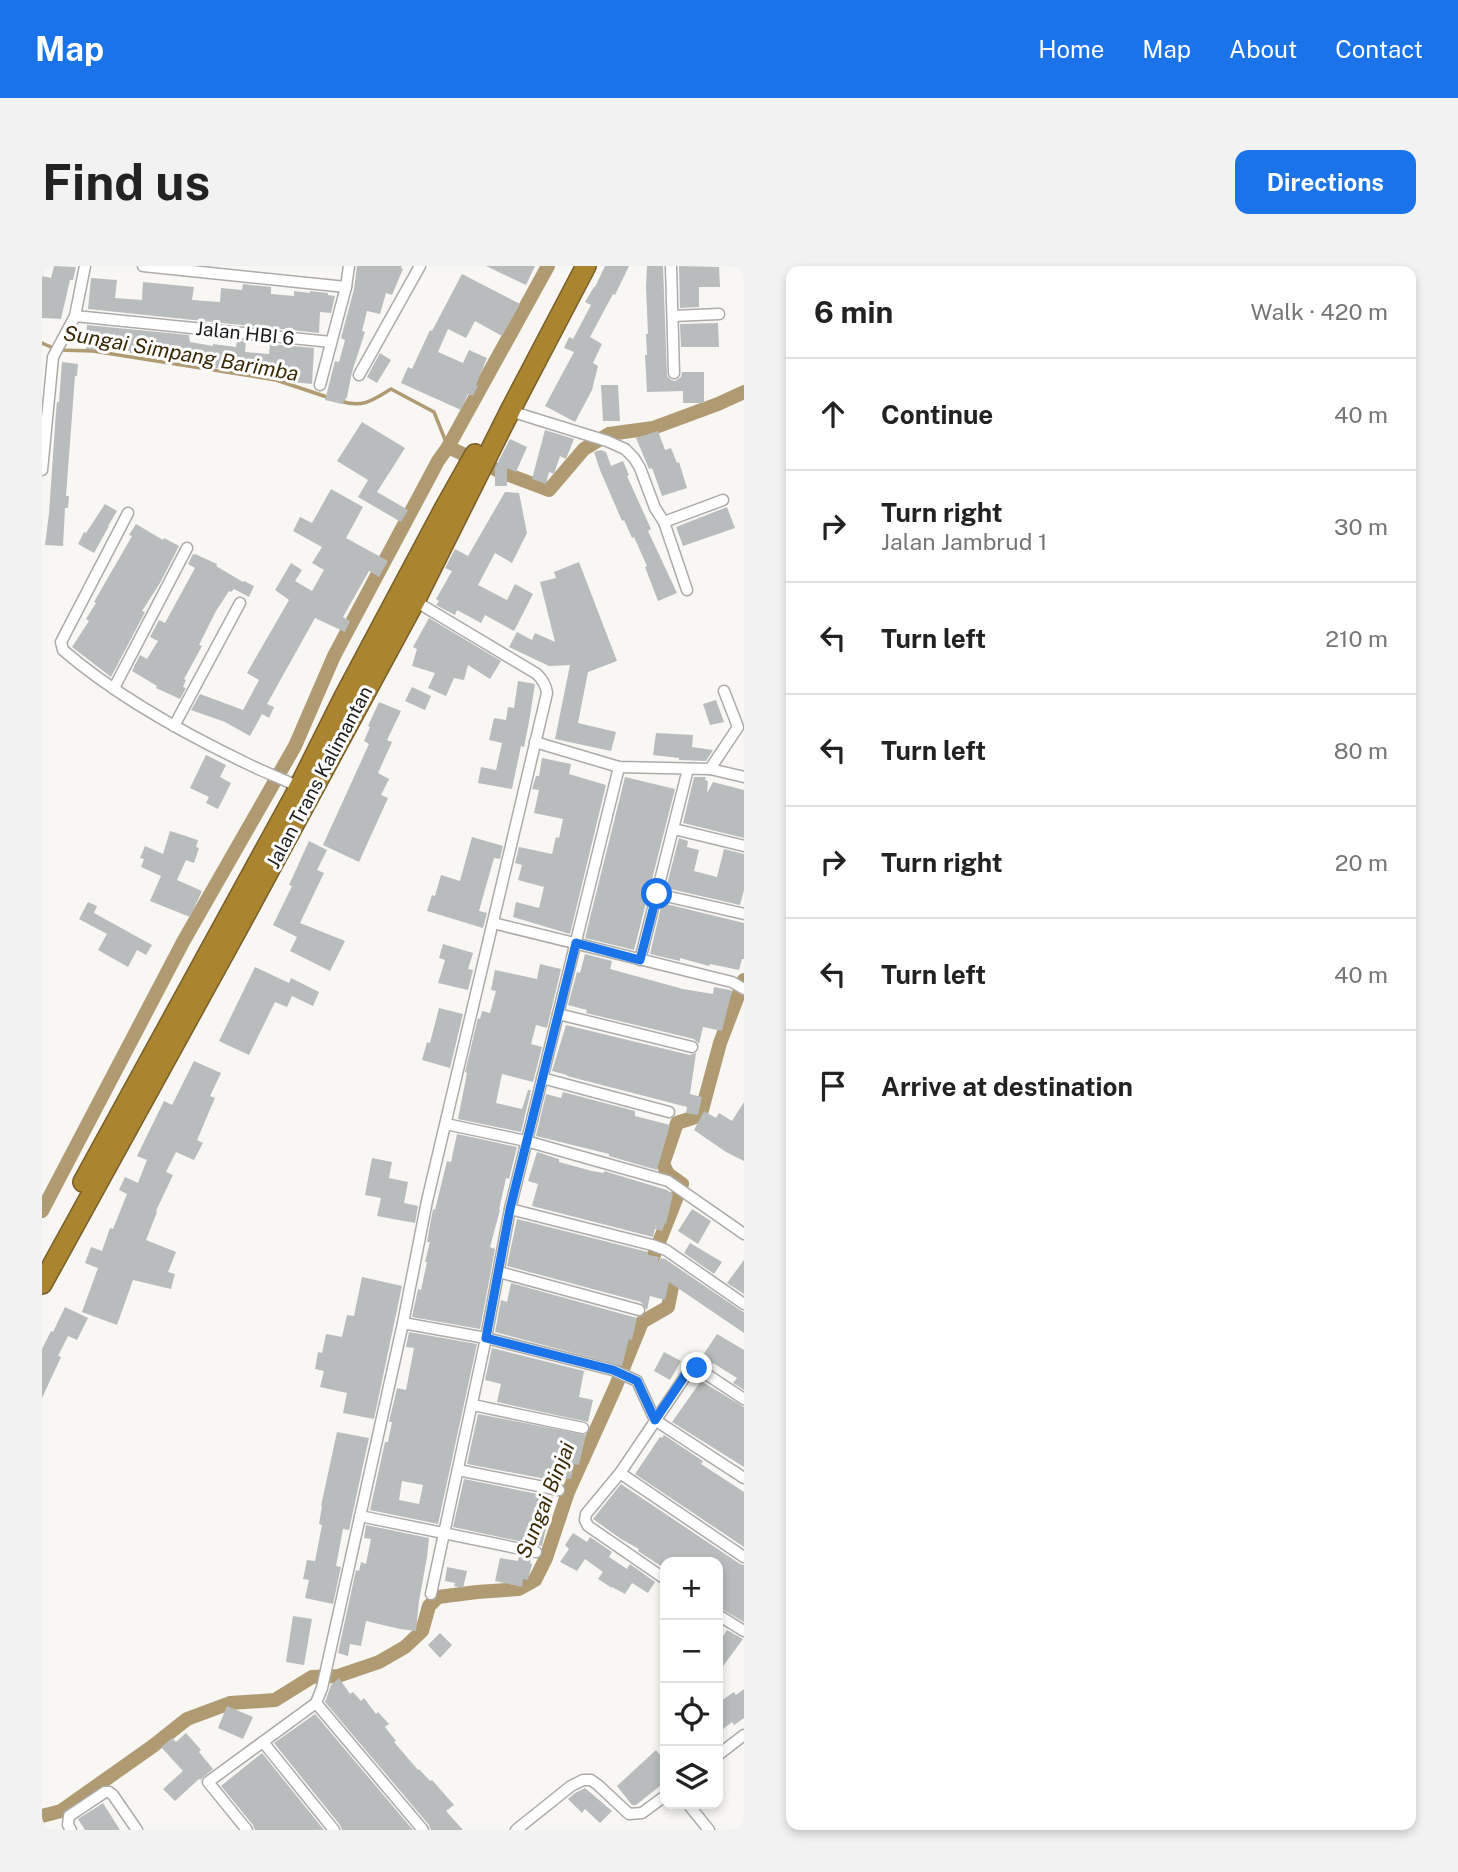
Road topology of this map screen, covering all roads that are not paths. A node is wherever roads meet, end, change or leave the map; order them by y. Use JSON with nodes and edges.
{"nodes":[{"id":1,"x":85,"y":266,"type":"edge"},
{"id":2,"x":143,"y":266,"type":"edge"},
{"id":3,"x":349,"y":266,"type":"edge"},
{"id":4,"x":419,"y":266,"type":"edge"},
{"id":5,"x":571,"y":266,"type":"edge"},
{"id":6,"x":586,"y":266,"type":"edge"},
{"id":7,"x":671,"y":266,"type":"edge"},
{"id":8,"x":345,"y":287,"type":"junction"},
{"id":9,"x":719,"y":314,"type":"dead end"},
{"id":10,"x":75,"y":316,"type":"junction"},
{"id":11,"x":673,"y":316,"type":"junction"},
{"id":12,"x":331,"y":342,"type":"junction"},
{"id":13,"x":52,"y":353,"type":"edge"},
{"id":14,"x":674,"y":373,"type":"dead end"},
{"id":15,"x":359,"y":375,"type":"dead end"},
{"id":16,"x":320,"y":385,"type":"dead end"},
{"id":17,"x":510,"y":411,"type":"junction"},
{"id":18,"x":484,"y":451,"type":"junction"},
{"id":19,"x":42,"y":470,"type":"edge"},
{"id":20,"x":468,"y":479,"type":"junction"},
{"id":21,"x":723,"y":500,"type":"dead end"},
{"id":22,"x":128,"y":513,"type":"dead end"},
{"id":23,"x":664,"y":522,"type":"junction"},
{"id":24,"x":187,"y":548,"type":"dead end"},
{"id":25,"x":687,"y":590,"type":"dead end"},
{"id":26,"x":415,"y":601,"type":"junction"},
{"id":27,"x":240,"y":603,"type":"dead end"},
{"id":28,"x":114,"y":688,"type":"junction"},
{"id":29,"x":724,"y":691,"type":"dead end"},
{"id":30,"x":174,"y":726,"type":"junction"},
{"id":31,"x":535,"y":742,"type":"junction"},
{"id":32,"x":619,"y":766,"type":"junction"},
{"id":33,"x":688,"y":769,"type":"junction"},
{"id":34,"x":710,"y":769,"type":"junction"},
{"id":35,"x":744,"y":777,"type":"edge"},
{"id":36,"x":296,"y":786,"type":"junction"},
{"id":37,"x":674,"y":829,"type":"junction"},
{"id":38,"x":744,"y":846,"type":"edge"},
{"id":39,"x":657,"y":894,"type":"junction"},
{"id":40,"x":744,"y":914,"type":"edge"},
{"id":41,"x":493,"y":923,"type":"junction"},
{"id":42,"x":576,"y":943,"type":"junction"},
{"id":43,"x":640,"y":960,"type":"junction"},
{"id":44,"x":744,"y":989,"type":"edge"},
{"id":45,"x":558,"y":1014,"type":"junction"},
{"id":46,"x":692,"y":1047,"type":"dead end"},
{"id":47,"x":542,"y":1078,"type":"junction"},
{"id":48,"x":669,"y":1111,"type":"dead end"},
{"id":49,"x":446,"y":1124,"type":"junction"},
{"id":50,"x":526,"y":1141,"type":"junction"},
{"id":51,"x":510,"y":1209,"type":"junction"},
{"id":52,"x":744,"y":1234,"type":"edge"},
{"id":53,"x":42,"y":1256,"type":"edge"},
{"id":54,"x":499,"y":1272,"type":"junction"},
{"id":55,"x":42,"y":1284,"type":"edge"},
{"id":56,"x":744,"y":1304,"type":"edge"},
{"id":57,"x":639,"y":1310,"type":"dead end"},
{"id":58,"x":402,"y":1323,"type":"junction"},
{"id":59,"x":486,"y":1338,"type":"junction"},
{"id":60,"x":744,"y":1399,"type":"edge"},
{"id":61,"x":472,"y":1405,"type":"junction"},
{"id":62,"x":655,"y":1420,"type":"junction"},
{"id":63,"x":583,"y":1428,"type":"dead end"},
{"id":64,"x":458,"y":1469,"type":"junction"},
{"id":65,"x":620,"y":1473,"type":"junction"},
{"id":66,"x":744,"y":1478,"type":"edge"},
{"id":67,"x":559,"y":1490,"type":"dead end"},
{"id":68,"x":360,"y":1516,"type":"junction"},
{"id":69,"x":444,"y":1532,"type":"junction"},
{"id":70,"x":536,"y":1552,"type":"dead end"},
{"id":71,"x":744,"y":1557,"type":"edge"},
{"id":72,"x":660,"y":1575,"type":"edge"},
{"id":73,"x":431,"y":1594,"type":"dead end"},
{"id":74,"x":723,"y":1618,"type":"edge"},
{"id":75,"x":744,"y":1631,"type":"edge"},
{"id":76,"x":316,"y":1703,"type":"junction"},
{"id":77,"x":744,"y":1735,"type":"edge"},
{"id":78,"x":263,"y":1742,"type":"junction"},
{"id":79,"x":723,"y":1751,"type":"edge"},
{"id":80,"x":660,"y":1800,"type":"edge"},
{"id":81,"x":692,"y":1809,"type":"edge"},
{"id":82,"x":71,"y":1830,"type":"edge"},
{"id":83,"x":137,"y":1830,"type":"edge"},
{"id":84,"x":247,"y":1830,"type":"edge"},
{"id":85,"x":334,"y":1830,"type":"edge"},
{"id":86,"x":423,"y":1830,"type":"edge"},
{"id":87,"x":516,"y":1830,"type":"edge"},
{"id":88,"x":709,"y":1830,"type":"edge"}],
"edges":[{"from":1,"to":10,"type":"street"},
{"from":2,"to":8,"type":"street"},
{"from":3,"to":8,"type":"street"},
{"from":4,"to":15,"type":"street"},
{"from":5,"to":18,"type":"highway","name":"Jalan Trans Kalimantan"},
{"from":6,"to":17,"type":"highway","name":"Jalan Trans Kalimantan"},
{"from":7,"to":11,"type":"street"},
{"from":8,"to":12,"type":"street"},
{"from":9,"to":11,"type":"street"},
{"from":10,"to":12,"type":"street","name":"Jalan HBI 6"},
{"from":10,"to":13,"type":"street"},
{"from":11,"to":14,"type":"street"},
{"from":12,"to":16,"type":"street"},
{"from":13,"to":19,"type":"street"},
{"from":17,"to":18,"type":"highway","name":"Jalan Trans Kalimantan"},
{"from":17,"to":23,"type":"street"},
{"from":18,"to":20,"type":"highway","name":"Jalan Trans Kalimantan"},
{"from":20,"to":26,"type":"highway","name":"Jalan Trans Kalimantan"},
{"from":20,"to":36,"type":"highway","name":"Jalan Trans Kalimantan"},
{"from":21,"to":23,"type":"street"},
{"from":22,"to":28,"type":"street"},
{"from":23,"to":25,"type":"street"},
{"from":24,"to":28,"type":"street"},
{"from":26,"to":31,"type":"street"},
{"from":26,"to":55,"type":"highway","name":"Jalan Trans Kalimantan"},
{"from":27,"to":30,"type":"street"},
{"from":28,"to":30,"type":"street"},
{"from":29,"to":34,"type":"street"},
{"from":30,"to":36,"type":"street"},
{"from":31,"to":32,"type":"street"},
{"from":31,"to":41,"type":"street"},
{"from":32,"to":33,"type":"street"},
{"from":32,"to":42,"type":"street"},
{"from":33,"to":34,"type":"street"},
{"from":33,"to":37,"type":"street"},
{"from":34,"to":35,"type":"street"},
{"from":36,"to":53,"type":"highway","name":"Jalan Trans Kalimantan"},
{"from":37,"to":38,"type":"street"},
{"from":37,"to":39,"type":"street"},
{"from":39,"to":40,"type":"street"},
{"from":39,"to":43,"type":"street"},
{"from":41,"to":42,"type":"street"},
{"from":41,"to":49,"type":"street"},
{"from":42,"to":43,"type":"street"},
{"from":42,"to":45,"type":"street"},
{"from":43,"to":44,"type":"street"},
{"from":45,"to":46,"type":"street"},
{"from":45,"to":47,"type":"street"},
{"from":47,"to":48,"type":"street"},
{"from":47,"to":50,"type":"street"},
{"from":49,"to":50,"type":"street"},
{"from":49,"to":58,"type":"street"},
{"from":50,"to":51,"type":"street"},
{"from":50,"to":52,"type":"street"},
{"from":51,"to":54,"type":"street"},
{"from":51,"to":56,"type":"street"},
{"from":54,"to":57,"type":"street"},
{"from":54,"to":59,"type":"street"},
{"from":58,"to":59,"type":"street"},
{"from":58,"to":68,"type":"street"},
{"from":59,"to":61,"type":"street"},
{"from":59,"to":62,"type":"street"},
{"from":60,"to":62,"type":"street"},
{"from":61,"to":63,"type":"street"},
{"from":61,"to":64,"type":"street"},
{"from":62,"to":65,"type":"street"},
{"from":62,"to":66,"type":"street"},
{"from":64,"to":67,"type":"street"},
{"from":64,"to":69,"type":"street"},
{"from":65,"to":71,"type":"street"},
{"from":65,"to":72,"type":"street"},
{"from":68,"to":69,"type":"street"},
{"from":68,"to":76,"type":"street"},
{"from":69,"to":70,"type":"street"},
{"from":69,"to":73,"type":"street"},
{"from":74,"to":75,"type":"street"},
{"from":76,"to":78,"type":"street"},
{"from":76,"to":86,"type":"street"},
{"from":77,"to":79,"type":"street"},
{"from":78,"to":84,"type":"street"},
{"from":78,"to":85,"type":"street"},
{"from":80,"to":87,"type":"street"},
{"from":81,"to":88,"type":"street"},
{"from":82,"to":83,"type":"street"}]}
